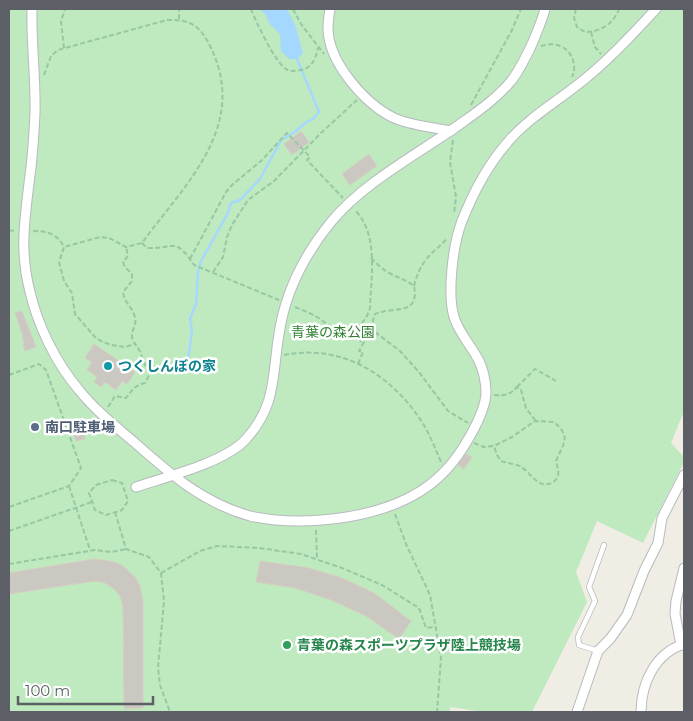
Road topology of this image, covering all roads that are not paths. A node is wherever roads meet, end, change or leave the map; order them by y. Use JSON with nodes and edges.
{"nodes":[{"id":1,"x":32,"y":9,"type":"edge"},
{"id":2,"x":330,"y":9,"type":"edge"},
{"id":3,"x":545,"y":9,"type":"edge"},
{"id":4,"x":656,"y":9,"type":"edge"},
{"id":5,"x":451,"y":131,"type":"junction"},
{"id":6,"x":684,"y":474,"type":"edge"},
{"id":7,"x":171,"y":475,"type":"junction"},
{"id":8,"x":136,"y":487,"type":"dead end"},
{"id":9,"x":604,"y":545,"type":"dead end"},
{"id":10,"x":684,"y":568,"type":"edge"},
{"id":11,"x":683,"y":645,"type":"edge"},
{"id":12,"x":598,"y":650,"type":"junction"},
{"id":13,"x":577,"y":712,"type":"edge"},
{"id":14,"x":641,"y":712,"type":"edge"}],
"edges":[{"from":1,"to":7,"type":"street"},
{"from":2,"to":5,"type":"street"},
{"from":3,"to":5,"type":"street"},
{"from":4,"to":7,"type":"street"},
{"from":5,"to":7,"type":"street"},
{"from":6,"to":12,"type":"street"},
{"from":7,"to":8,"type":"street"},
{"from":9,"to":12,"type":"lane"},
{"from":10,"to":11,"type":"street"},
{"from":11,"to":14,"type":"street"},
{"from":12,"to":13,"type":"street"}]}
